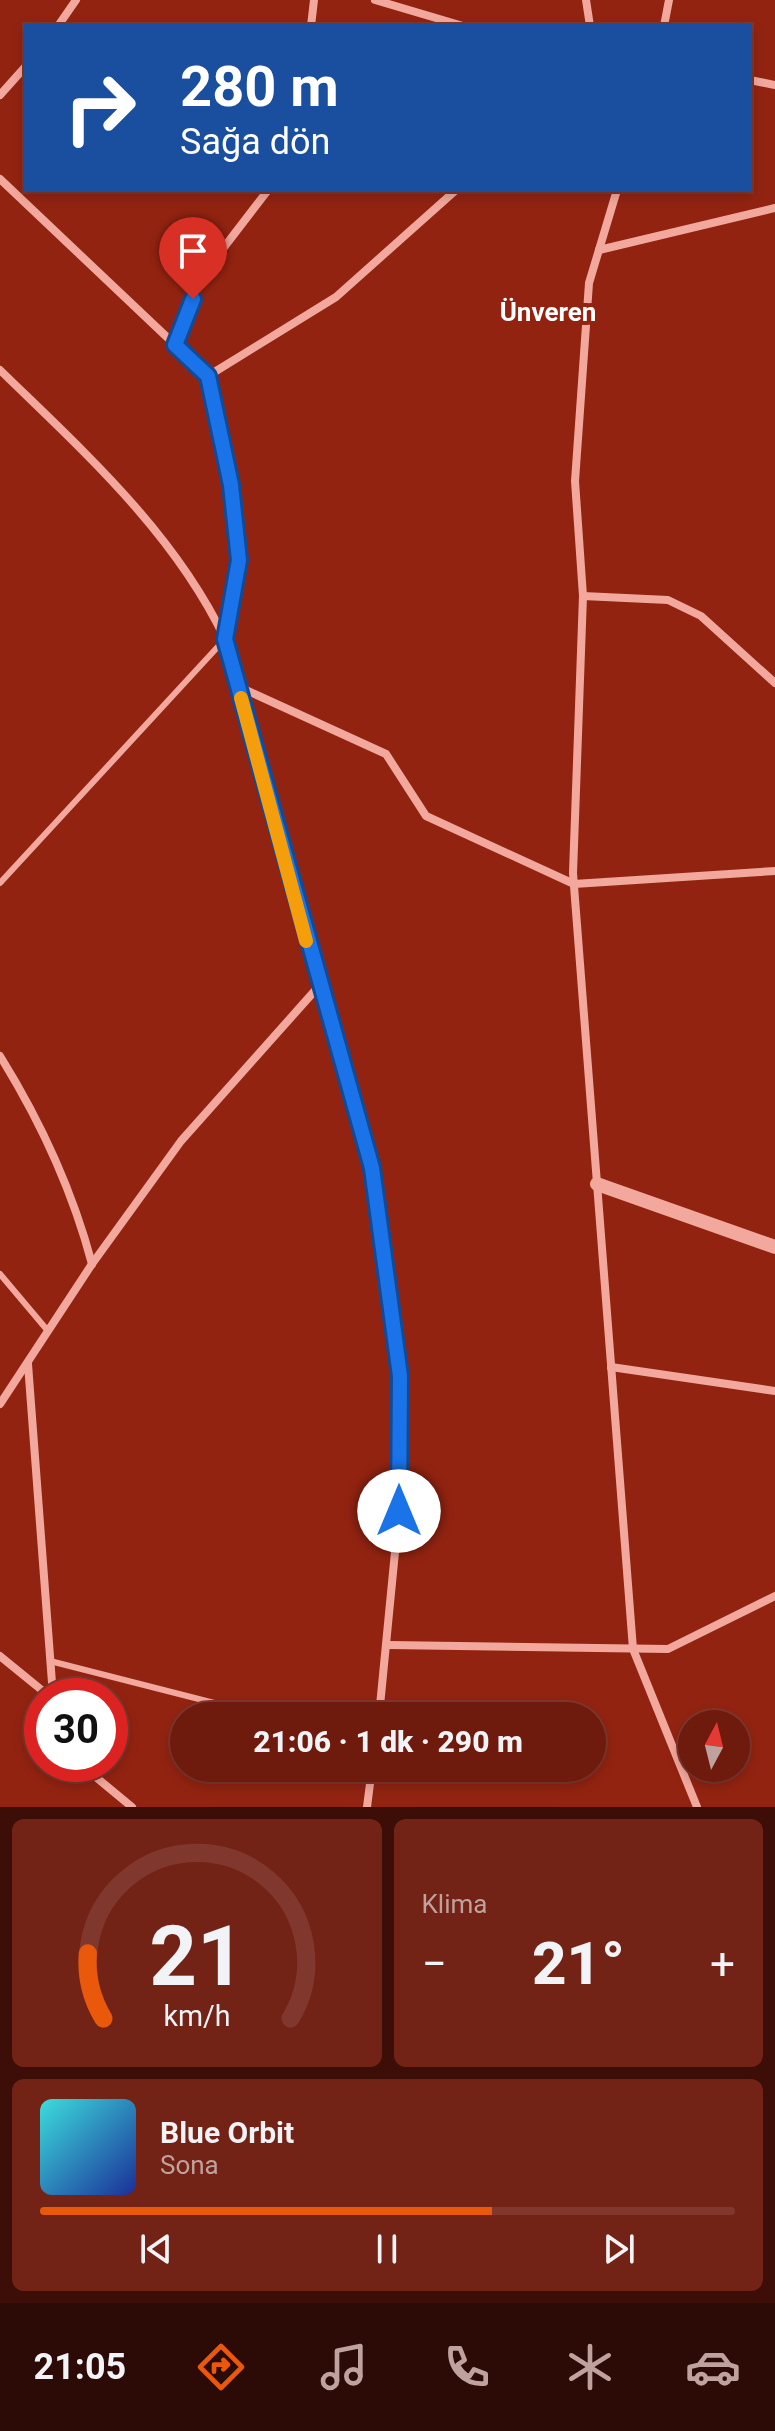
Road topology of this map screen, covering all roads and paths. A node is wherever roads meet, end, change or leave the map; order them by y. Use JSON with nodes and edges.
{"nodes":[{"id":1,"x":76,"y":0,"type":"edge"},
{"id":2,"x":314,"y":0,"type":"edge"},
{"id":3,"x":375,"y":0,"type":"edge"},
{"id":4,"x":586,"y":0,"type":"edge"},
{"id":5,"x":669,"y":0,"type":"edge"},
{"id":6,"x":59,"y":24,"type":"edge"},
{"id":7,"x":311,"y":24,"type":"edge"},
{"id":8,"x":456,"y":24,"type":"edge"},
{"id":9,"x":590,"y":24,"type":"edge"},
{"id":10,"x":664,"y":24,"type":"edge"},
{"id":11,"x":24,"y":68,"type":"edge"},
{"id":12,"x":752,"y":80,"type":"edge"},
{"id":13,"x":775,"y":85,"type":"edge"},
{"id":14,"x":0,"y":95,"type":"edge"},
{"id":15,"x":0,"y":179,"type":"edge"},
{"id":16,"x":266,"y":192,"type":"edge"},
{"id":17,"x":454,"y":192,"type":"edge"},
{"id":18,"x":616,"y":192,"type":"edge"},
{"id":19,"x":775,"y":208,"type":"edge"},
{"id":20,"x":599,"y":250,"type":"junction"},
{"id":21,"x":175,"y":345,"type":"junction"},
{"id":22,"x":0,"y":370,"type":"edge"},
{"id":23,"x":208,"y":376,"type":"junction"},
{"id":24,"x":583,"y":596,"type":"junction"},
{"id":25,"x":225,"y":639,"type":"junction"},
{"id":26,"x":775,"y":683,"type":"edge"},
{"id":27,"x":237,"y":686,"type":"junction"},
{"id":28,"x":775,"y":871,"type":"edge"},
{"id":29,"x":0,"y":883,"type":"edge"},
{"id":30,"x":574,"y":884,"type":"junction"},
{"id":31,"x":319,"y":986,"type":"junction"},
{"id":32,"x":0,"y":1056,"type":"edge"},
{"id":33,"x":597,"y":1184,"type":"junction"},
{"id":34,"x":775,"y":1247,"type":"edge"},
{"id":35,"x":92,"y":1264,"type":"junction"},
{"id":36,"x":0,"y":1274,"type":"edge"},
{"id":37,"x":48,"y":1331,"type":"junction"},
{"id":38,"x":28,"y":1363,"type":"junction"},
{"id":39,"x":611,"y":1367,"type":"junction"},
{"id":40,"x":775,"y":1391,"type":"edge"},
{"id":41,"x":0,"y":1404,"type":"edge"},
{"id":42,"x":775,"y":1596,"type":"edge"},
{"id":43,"x":389,"y":1645,"type":"junction"},
{"id":44,"x":633,"y":1649,"type":"junction"},
{"id":45,"x":0,"y":1656,"type":"edge"},
{"id":46,"x":50,"y":1661,"type":"junction"},
{"id":47,"x":28,"y":1678,"type":"edge"},
{"id":48,"x":50,"y":1678,"type":"edge"},
{"id":49,"x":210,"y":1702,"type":"edge"},
{"id":50,"x":381,"y":1702,"type":"edge"},
{"id":51,"x":102,"y":1782,"type":"edge"},
{"id":52,"x":370,"y":1782,"type":"edge"},
{"id":53,"x":132,"y":1807,"type":"edge"},
{"id":54,"x":367,"y":1807,"type":"edge"},
{"id":55,"x":697,"y":1807,"type":"edge"}],
"edges":[{"from":1,"to":6,"type":"street"},
{"from":2,"to":7,"type":"street"},
{"from":3,"to":8,"type":"street"},
{"from":4,"to":9,"type":"street"},
{"from":5,"to":10,"type":"street"},
{"from":11,"to":14,"type":"street"},
{"from":12,"to":13,"type":"street"},
{"from":15,"to":21,"type":"street"},
{"from":16,"to":21,"type":"street"},
{"from":17,"to":23,"type":"street"},
{"from":18,"to":20,"type":"street"},
{"from":19,"to":20,"type":"street"},
{"from":20,"to":24,"type":"street"},
{"from":21,"to":23,"type":"street"},
{"from":22,"to":25,"type":"street"},
{"from":23,"to":25,"type":"street"},
{"from":24,"to":26,"type":"street"},
{"from":24,"to":30,"type":"street"},
{"from":25,"to":27,"type":"street"},
{"from":25,"to":29,"type":"lane"},
{"from":27,"to":30,"type":"street"},
{"from":27,"to":31,"type":"street"},
{"from":28,"to":30,"type":"street"},
{"from":30,"to":33,"type":"street"},
{"from":31,"to":35,"type":"street"},
{"from":31,"to":43,"type":"street"},
{"from":32,"to":35,"type":"street"},
{"from":33,"to":34,"type":"street"},
{"from":33,"to":39,"type":"street"},
{"from":35,"to":37,"type":"street"},
{"from":36,"to":37,"type":"lane"},
{"from":37,"to":38,"type":"street"},
{"from":38,"to":41,"type":"street"},
{"from":38,"to":46,"type":"street"},
{"from":39,"to":40,"type":"street"},
{"from":39,"to":44,"type":"street"},
{"from":42,"to":44,"type":"street"},
{"from":43,"to":44,"type":"street"},
{"from":43,"to":50,"type":"street"},
{"from":44,"to":55,"type":"street"},
{"from":45,"to":47,"type":"street"},
{"from":46,"to":48,"type":"street"},
{"from":46,"to":49,"type":"lane"},
{"from":51,"to":53,"type":"street"},
{"from":52,"to":54,"type":"street"}]}
